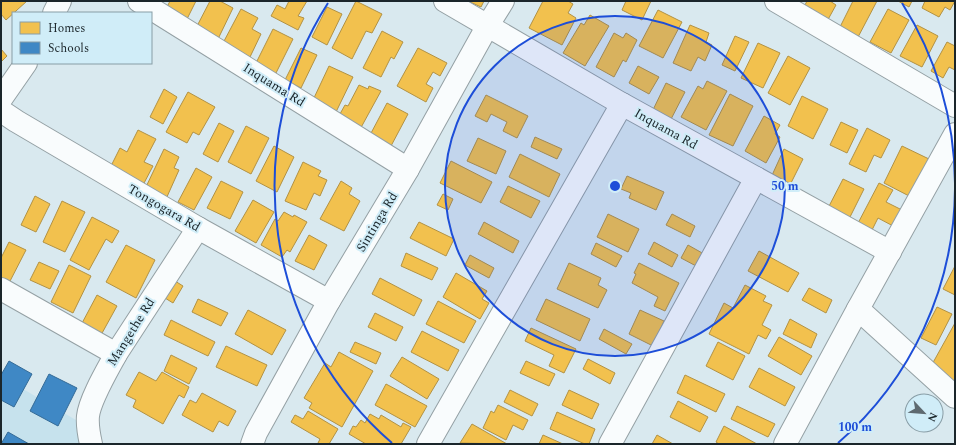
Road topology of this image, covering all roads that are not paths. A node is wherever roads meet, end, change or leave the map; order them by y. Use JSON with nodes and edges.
{"nodes":[{"id":1,"x":60,"y":1,"type":"edge"},
{"id":2,"x":138,"y":1,"type":"edge"},
{"id":3,"x":445,"y":1,"type":"edge"},
{"id":4,"x":503,"y":1,"type":"edge"},
{"id":5,"x":776,"y":1,"type":"edge"},
{"id":6,"x":54,"y":12,"type":"edge"},
{"id":7,"x":488,"y":25,"type":"junction"},
{"id":8,"x":25,"y":64,"type":"edge"},
{"id":9,"x":1,"y":99,"type":"edge"},
{"id":10,"x":622,"y":104,"type":"junction"},
{"id":11,"x":955,"y":106,"type":"edge"},
{"id":12,"x":1,"y":111,"type":"edge"},
{"id":13,"x":955,"y":134,"type":"edge"},
{"id":14,"x":408,"y":169,"type":"junction"},
{"id":15,"x":756,"y":178,"type":"junction"},
{"id":16,"x":198,"y":228,"type":"junction"},
{"id":17,"x":890,"y":252,"type":"junction"},
{"id":18,"x":1,"y":289,"type":"edge"},
{"id":19,"x":329,"y":301,"type":"junction"},
{"id":20,"x":858,"y":309,"type":"junction"},
{"id":21,"x":116,"y":354,"type":"junction"},
{"id":22,"x":955,"y":397,"type":"edge"},
{"id":23,"x":91,"y":444,"type":"edge"},
{"id":24,"x":252,"y":444,"type":"edge"},
{"id":25,"x":428,"y":444,"type":"edge"},
{"id":26,"x":610,"y":444,"type":"edge"},
{"id":27,"x":785,"y":444,"type":"edge"}],
"edges":[{"from":1,"to":6,"type":"street"},
{"from":2,"to":14,"type":"street","name":"Inquama Rd"},
{"from":3,"to":7,"type":"street","name":"Inquama Rd"},
{"from":4,"to":7,"type":"street","name":"Sintinga Rd"},
{"from":5,"to":11,"type":"street"},
{"from":7,"to":10,"type":"street","name":"Inquama Rd"},
{"from":7,"to":14,"type":"street","name":"Sintinga Rd"},
{"from":8,"to":9,"type":"street"},
{"from":10,"to":15,"type":"street","name":"Inquama Rd"},
{"from":10,"to":25,"type":"street"},
{"from":12,"to":16,"type":"street","name":"Tongogara Rd"},
{"from":13,"to":17,"type":"street"},
{"from":14,"to":19,"type":"street","name":"Sintinga Rd"},
{"from":15,"to":17,"type":"street","name":"Inquama Rd"},
{"from":15,"to":26,"type":"street"},
{"from":16,"to":19,"type":"street","name":"Tongogara Rd"},
{"from":16,"to":21,"type":"street","name":"Mangethe Rd"},
{"from":17,"to":20,"type":"street"},
{"from":18,"to":21,"type":"street"},
{"from":19,"to":24,"type":"street","name":"Sintinga Rd"},
{"from":20,"to":22,"type":"street"},
{"from":20,"to":27,"type":"street"},
{"from":21,"to":23,"type":"street","name":"Mangethe Rd"}]}
